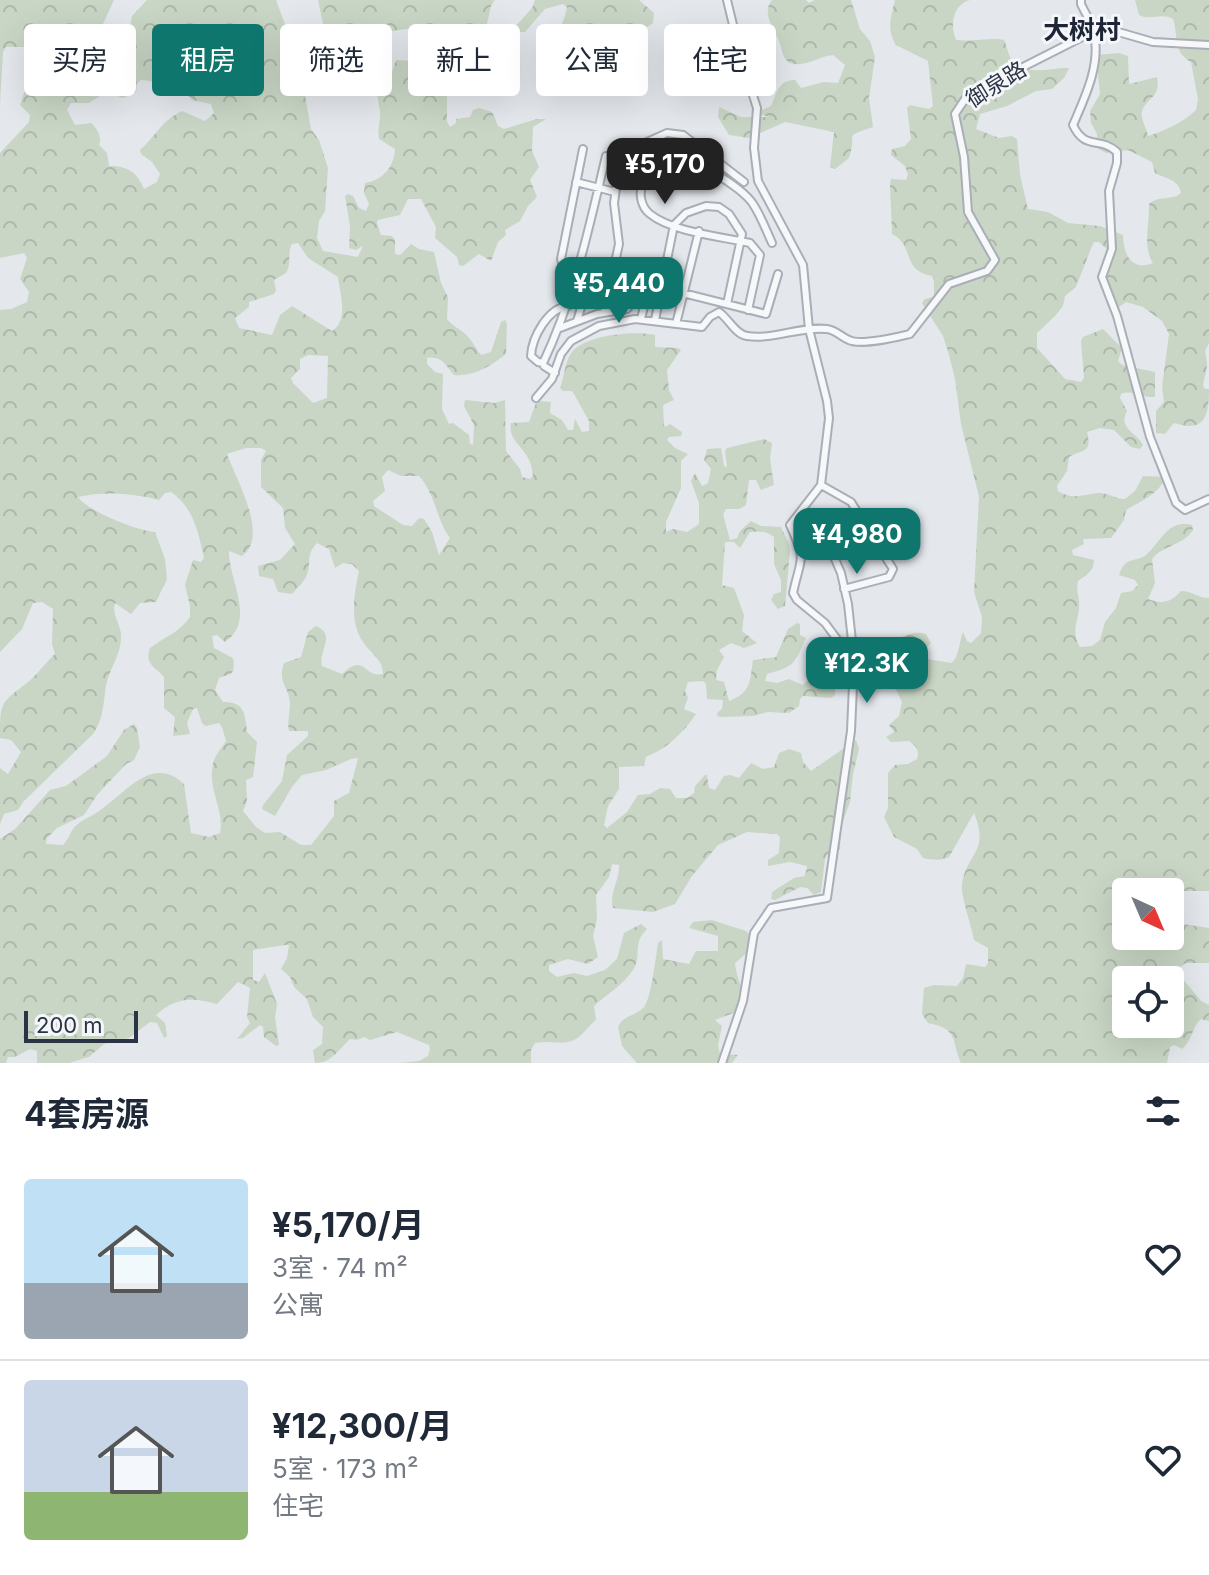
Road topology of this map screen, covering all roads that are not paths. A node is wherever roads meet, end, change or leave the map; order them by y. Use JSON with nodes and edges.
{"nodes":[{"id":1,"x":727,"y":0,"type":"edge"},
{"id":2,"x":1081,"y":0,"type":"edge"},
{"id":3,"x":1094,"y":31,"type":"junction"},
{"id":4,"x":1209,"y":45,"type":"edge"},
{"id":5,"x":583,"y":149,"type":"dead end"},
{"id":6,"x":606,"y":156,"type":"dead end"},
{"id":7,"x":712,"y":173,"type":"junction"},
{"id":8,"x":674,"y":180,"type":"dead end"},
{"id":9,"x":758,"y":181,"type":"junction"},
{"id":10,"x":576,"y":182,"type":"junction"},
{"id":11,"x":744,"y":182,"type":"junction"},
{"id":12,"x":731,"y":185,"type":"junction"},
{"id":13,"x":599,"y":188,"type":"junction"},
{"id":14,"x":615,"y":192,"type":"junction"},
{"id":15,"x":674,"y":225,"type":"junction"},
{"id":16,"x":699,"y":231,"type":"junction"},
{"id":17,"x":742,"y":241,"type":"junction"},
{"id":18,"x":772,"y":243,"type":"dead end"},
{"id":19,"x":580,"y":267,"type":"junction"},
{"id":20,"x":778,"y":274,"type":"dead end"},
{"id":21,"x":575,"y":278,"type":"junction"},
{"id":22,"x":613,"y":278,"type":"junction"},
{"id":23,"x":636,"y":282,"type":"junction"},
{"id":24,"x":588,"y":284,"type":"dead end"},
{"id":25,"x":649,"y":285,"type":"junction"},
{"id":26,"x":662,"y":288,"type":"junction"},
{"id":27,"x":684,"y":294,"type":"junction"},
{"id":28,"x":727,"y":304,"type":"junction"},
{"id":29,"x":568,"y":306,"type":"junction"},
{"id":30,"x":748,"y":310,"type":"junction"},
{"id":31,"x":604,"y":313,"type":"junction"},
{"id":32,"x":641,"y":319,"type":"junction"},
{"id":33,"x":655,"y":320,"type":"junction"},
{"id":34,"x":577,"y":321,"type":"junction"},
{"id":35,"x":676,"y":324,"type":"junction"},
{"id":36,"x":560,"y":328,"type":"junction"},
{"id":37,"x":809,"y":329,"type":"junction"},
{"id":38,"x":543,"y":363,"type":"junction"},
{"id":39,"x":555,"y":373,"type":"junction"},
{"id":40,"x":536,"y":398,"type":"dead end"},
{"id":41,"x":821,"y":485,"type":"junction"},
{"id":42,"x":1209,"y":499,"type":"edge"},
{"id":43,"x":803,"y":510,"type":"junction"},
{"id":44,"x":844,"y":589,"type":"junction"},
{"id":45,"x":854,"y":662,"type":"junction"},
{"id":46,"x":722,"y":1063,"type":"edge"}],
"edges":[{"from":1,"to":9,"type":"street"},
{"from":2,"to":3,"type":"street"},
{"from":3,"to":4,"type":"street"},
{"from":3,"to":37,"type":"street","name":"御泉路"},
{"from":3,"to":42,"type":"street"},
{"from":5,"to":10,"type":"street"},
{"from":6,"to":13,"type":"street"},
{"from":7,"to":8,"type":"street"},
{"from":7,"to":12,"type":"street"},
{"from":7,"to":15,"type":"street"},
{"from":9,"to":11,"type":"street"},
{"from":9,"to":37,"type":"street"},
{"from":10,"to":13,"type":"street"},
{"from":10,"to":21,"type":"street"},
{"from":11,"to":12,"type":"street"},
{"from":11,"to":14,"type":"street"},
{"from":12,"to":18,"type":"street"},
{"from":13,"to":14,"type":"street"},
{"from":13,"to":19,"type":"street"},
{"from":14,"to":22,"type":"street"},
{"from":15,"to":16,"type":"street"},
{"from":15,"to":17,"type":"street"},
{"from":15,"to":26,"type":"street"},
{"from":16,"to":17,"type":"street"},
{"from":16,"to":27,"type":"street"},
{"from":17,"to":28,"type":"street"},
{"from":17,"to":30,"type":"street"},
{"from":19,"to":21,"type":"street"},
{"from":19,"to":22,"type":"street"},
{"from":20,"to":30,"type":"street"},
{"from":21,"to":29,"type":"street"},
{"from":22,"to":23,"type":"street"},
{"from":22,"to":31,"type":"street"},
{"from":23,"to":25,"type":"street"},
{"from":23,"to":31,"type":"street"},
{"from":24,"to":34,"type":"street"},
{"from":25,"to":26,"type":"street"},
{"from":25,"to":32,"type":"street"},
{"from":26,"to":27,"type":"street"},
{"from":26,"to":33,"type":"street"},
{"from":27,"to":28,"type":"street"},
{"from":27,"to":35,"type":"street"},
{"from":28,"to":30,"type":"street"},
{"from":29,"to":36,"type":"street"},
{"from":29,"to":38,"type":"street"},
{"from":31,"to":34,"type":"street"},
{"from":32,"to":33,"type":"street"},
{"from":32,"to":39,"type":"street"},
{"from":33,"to":35,"type":"street"},
{"from":34,"to":36,"type":"street"},
{"from":35,"to":37,"type":"street"},
{"from":36,"to":38,"type":"street"},
{"from":37,"to":41,"type":"street"},
{"from":38,"to":39,"type":"street"},
{"from":39,"to":40,"type":"street"},
{"from":41,"to":43,"type":"street"},
{"from":41,"to":44,"type":"street"},
{"from":43,"to":44,"type":"street"},
{"from":43,"to":45,"type":"street"},
{"from":44,"to":45,"type":"street"},
{"from":45,"to":46,"type":"street"}]}
